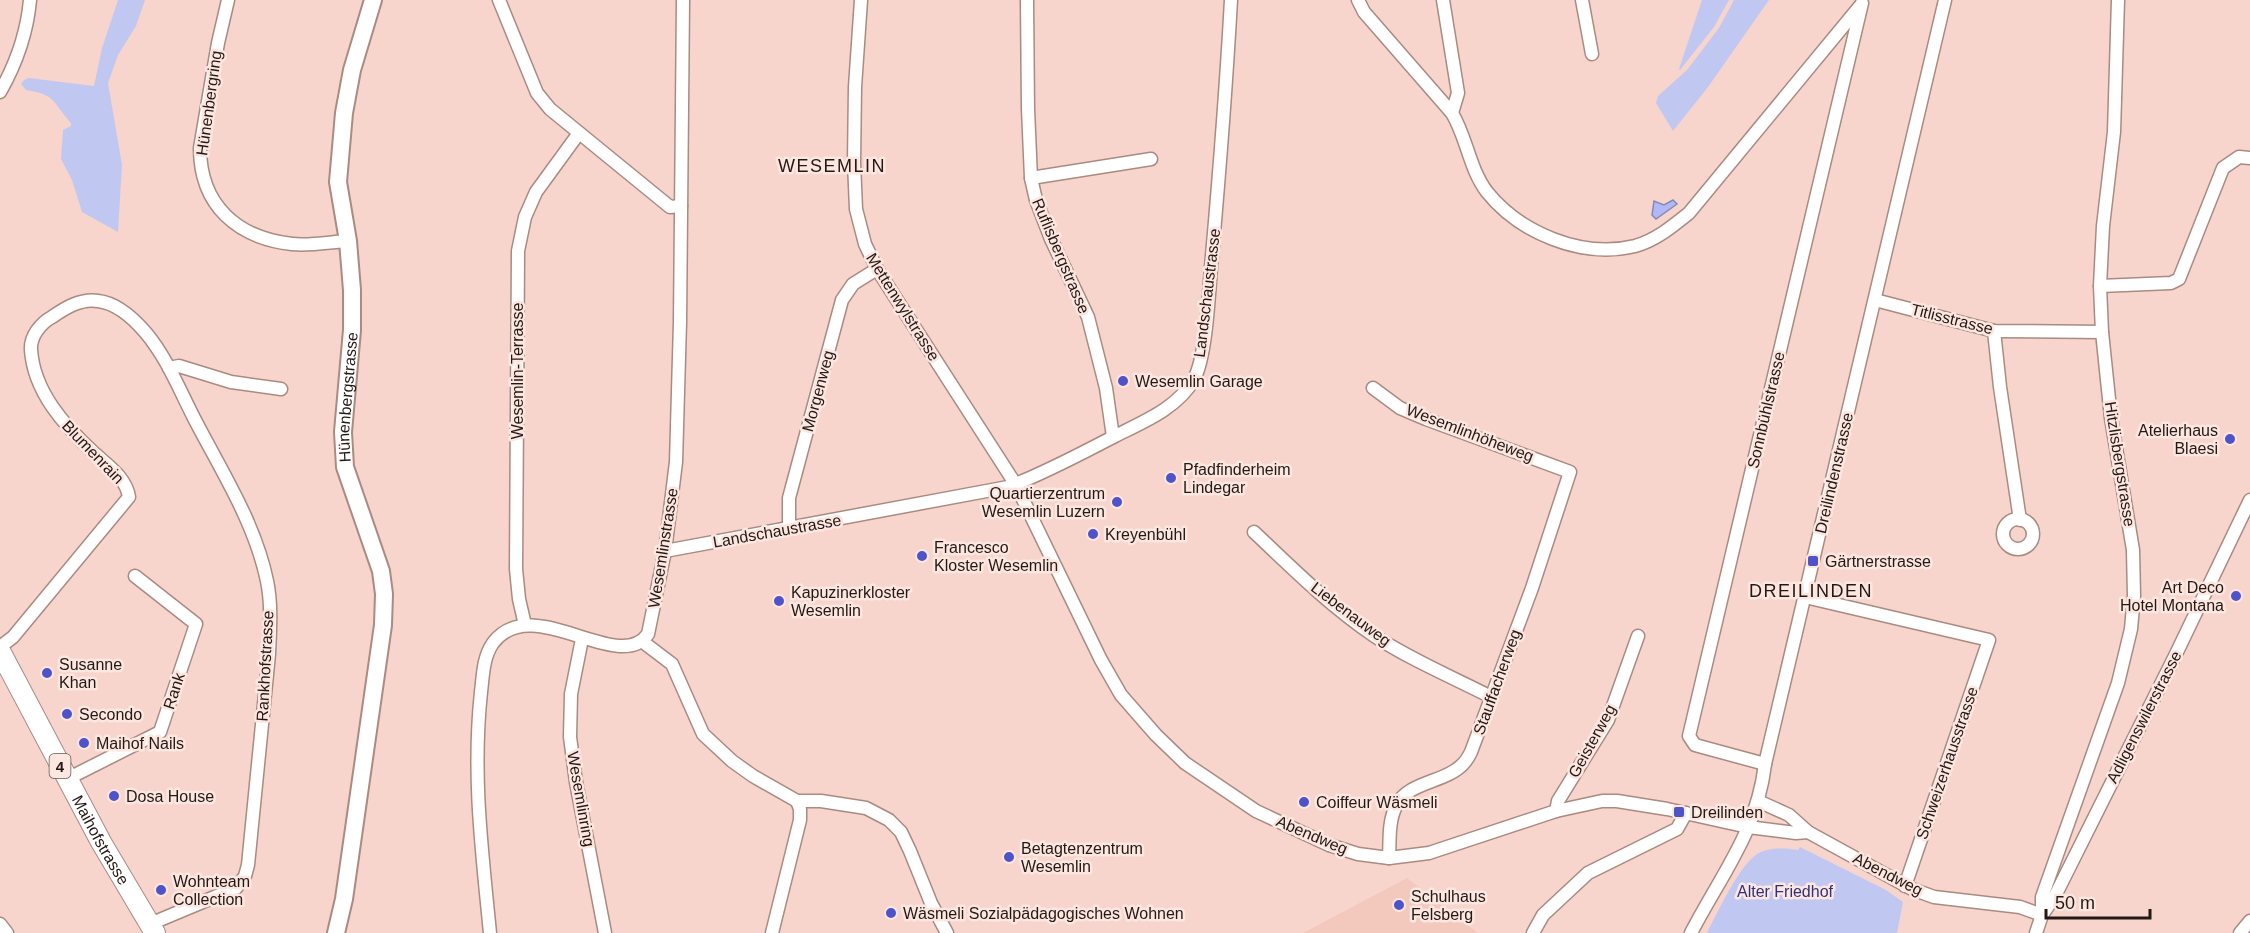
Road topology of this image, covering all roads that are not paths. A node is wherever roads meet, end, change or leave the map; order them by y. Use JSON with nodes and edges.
{"nodes":[{"id":1,"x":30,"y":0,"type":"edge"},
{"id":2,"x":228,"y":0,"type":"edge"},
{"id":3,"x":373,"y":0,"type":"edge"},
{"id":4,"x":499,"y":0,"type":"edge"},
{"id":5,"x":683,"y":0,"type":"edge"},
{"id":6,"x":861,"y":0,"type":"edge"},
{"id":7,"x":1027,"y":0,"type":"edge"},
{"id":8,"x":1231,"y":0,"type":"edge"},
{"id":9,"x":1358,"y":0,"type":"edge"},
{"id":10,"x":1443,"y":0,"type":"edge"},
{"id":11,"x":1582,"y":0,"type":"edge"},
{"id":12,"x":1945,"y":0,"type":"edge"},
{"id":13,"x":2118,"y":0,"type":"edge"},
{"id":14,"x":1863,"y":2,"type":"edge"},
{"id":15,"x":1592,"y":54,"type":"dead end"},
{"id":16,"x":0,"y":92,"type":"edge"},
{"id":17,"x":1452,"y":113,"type":"junction"},
{"id":18,"x":579,"y":133,"type":"junction"},
{"id":19,"x":2250,"y":158,"type":"edge"},
{"id":20,"x":1151,"y":159,"type":"dead end"},
{"id":21,"x":1031,"y":178,"type":"junction"},
{"id":22,"x":681,"y":206,"type":"junction"},
{"id":23,"x":348,"y":241,"type":"junction"},
{"id":24,"x":877,"y":269,"type":"junction"},
{"id":25,"x":2100,"y":286,"type":"junction"},
{"id":26,"x":1875,"y":300,"type":"junction"},
{"id":27,"x":70,"y":306,"type":"joint"},
{"id":28,"x":1994,"y":331,"type":"junction"},
{"id":29,"x":2102,"y":332,"type":"junction"},
{"id":30,"x":169,"y":368,"type":"junction"},
{"id":31,"x":1373,"y":388,"type":"dead end"},
{"id":32,"x":280,"y":389,"type":"dead end"},
{"id":33,"x":1113,"y":437,"type":"junction"},
{"id":34,"x":1570,"y":472,"type":"joint"},
{"id":35,"x":1016,"y":485,"type":"junction"},
{"id":36,"x":2250,"y":500,"type":"edge"},
{"id":37,"x":2020,"y":519,"type":"dead end"},
{"id":38,"x":789,"y":529,"type":"junction"},
{"id":39,"x":1254,"y":532,"type":"dead end"},
{"id":40,"x":665,"y":551,"type":"junction"},
{"id":41,"x":135,"y":576,"type":"dead end"},
{"id":42,"x":1805,"y":597,"type":"junction"},
{"id":43,"x":525,"y":625,"type":"junction"},
{"id":44,"x":1638,"y":636,"type":"dead end"},
{"id":45,"x":582,"y":639,"type":"junction"},
{"id":46,"x":643,"y":642,"type":"junction"},
{"id":47,"x":0,"y":647,"type":"edge"},
{"id":48,"x":0,"y":651,"type":"edge"},
{"id":49,"x":1491,"y":697,"type":"junction"},
{"id":50,"x":1765,"y":764,"type":"junction"},
{"id":51,"x":67,"y":779,"type":"junction"},
{"id":52,"x":797,"y":801,"type":"junction"},
{"id":53,"x":1758,"y":801,"type":"junction"},
{"id":54,"x":1556,"y":811,"type":"junction"},
{"id":55,"x":1686,"y":813,"type":"junction"},
{"id":56,"x":1748,"y":827,"type":"junction"},
{"id":57,"x":1808,"y":832,"type":"junction"},
{"id":58,"x":1389,"y":858,"type":"junction"},
{"id":59,"x":1905,"y":886,"type":"junction"},
{"id":60,"x":2042,"y":915,"type":"junction"},
{"id":61,"x":2250,"y":921,"type":"edge"},
{"id":62,"x":0,"y":924,"type":"edge"},
{"id":63,"x":152,"y":929,"type":"edge"},
{"id":64,"x":7,"y":933,"type":"edge"},
{"id":65,"x":336,"y":933,"type":"edge"},
{"id":66,"x":490,"y":933,"type":"edge"},
{"id":67,"x":605,"y":933,"type":"edge"},
{"id":68,"x":772,"y":933,"type":"edge"},
{"id":69,"x":947,"y":933,"type":"edge"},
{"id":70,"x":1533,"y":933,"type":"edge"},
{"id":71,"x":1691,"y":933,"type":"edge"},
{"id":72,"x":2036,"y":933,"type":"edge"},
{"id":73,"x":2240,"y":933,"type":"edge"}],
"edges":[{"from":1,"to":16,"type":"street"},
{"from":2,"to":23,"type":"street","name":"Hünenbergring"},
{"from":3,"to":23,"type":"street","name":"Hünenbergstrasse"},
{"from":4,"to":18,"type":"street"},
{"from":5,"to":22,"type":"street","name":"Wesemlinstrasse"},
{"from":6,"to":24,"type":"street","name":"Mettenwylstrasse"},
{"from":7,"to":21,"type":"street","name":"Ruflisbergstrasse"},
{"from":8,"to":33,"type":"street","name":"Landschaustrasse"},
{"from":9,"to":17,"type":"street"},
{"from":10,"to":17,"type":"street"},
{"from":11,"to":15,"type":"street"},
{"from":12,"to":26,"type":"street","name":"Dreilindenstrasse"},
{"from":13,"to":25,"type":"street","name":"Hitzlisbergstrasse"},
{"from":14,"to":17,"type":"street"},
{"from":14,"to":50,"type":"street","name":"Sonnbühlstrasse"},
{"from":18,"to":22,"type":"street"},
{"from":18,"to":43,"type":"street","name":"Wesemlin-Terrasse"},
{"from":19,"to":25,"type":"street"},
{"from":20,"to":21,"type":"street"},
{"from":21,"to":33,"type":"street","name":"Ruflisbergstrasse"},
{"from":22,"to":40,"type":"street","name":"Wesemlinstrasse"},
{"from":23,"to":65,"type":"street","name":"Hünenbergstrasse"},
{"from":24,"to":35,"type":"street","name":"Mettenwylstrasse"},
{"from":24,"to":38,"type":"street","name":"Morgenweg"},
{"from":25,"to":29,"type":"street","name":"Hitzlisbergstrasse"},
{"from":26,"to":28,"type":"street","name":"Titlisstrasse"},
{"from":26,"to":42,"type":"street","name":"Dreilindenstrasse"},
{"from":27,"to":30,"type":"street","name":"Rankhofstrasse"},
{"from":27,"to":47,"type":"street","name":"Blumenrain"},
{"from":28,"to":29,"type":"street","name":"Titlisstrasse"},
{"from":28,"to":37,"type":"street"},
{"from":29,"to":60,"type":"street","name":"Hitzlisbergstrasse"},
{"from":30,"to":32,"type":"street"},
{"from":30,"to":63,"type":"street","name":"Rankhofstrasse"},
{"from":31,"to":34,"type":"street","name":"Wesemlinhöheweg"},
{"from":33,"to":35,"type":"street","name":"Landschaustrasse"},
{"from":34,"to":49,"type":"street","name":"Stauffacherweg"},
{"from":35,"to":38,"type":"street","name":"Landschaustrasse"},
{"from":35,"to":58,"type":"street","name":"Abendweg"},
{"from":36,"to":60,"type":"street","name":"Adligenswilerstrasse"},
{"from":38,"to":40,"type":"street","name":"Landschaustrasse"},
{"from":39,"to":49,"type":"street","name":"Liebenauweg"},
{"from":40,"to":46,"type":"street","name":"Wesemlinstrasse"},
{"from":41,"to":51,"type":"street","name":"Rank"},
{"from":42,"to":50,"type":"street","name":"Dreilindenstrasse"},
{"from":42,"to":59,"type":"street","name":"Schweizerhausstrasse"},
{"from":43,"to":45,"type":"street"},
{"from":43,"to":66,"type":"street"},
{"from":44,"to":54,"type":"street","name":"Geisterweg"},
{"from":45,"to":46,"type":"street"},
{"from":45,"to":67,"type":"street","name":"Wesemlinring"},
{"from":46,"to":52,"type":"street"},
{"from":48,"to":51,"type":"main road","name":"Maihofstrasse","number":"4"},
{"from":49,"to":58,"type":"street","name":"Stauffacherweg"},
{"from":50,"to":53,"type":"street","name":"Dreilindenstrasse"},
{"from":51,"to":63,"type":"main road","name":"Maihofstrasse","number":"4"},
{"from":52,"to":68,"type":"street"},
{"from":52,"to":69,"type":"street"},
{"from":53,"to":56,"type":"street","name":"Dreilindenstrasse"},
{"from":53,"to":57,"type":"street","name":"Abendweg"},
{"from":54,"to":55,"type":"street","name":"Abendweg"},
{"from":54,"to":58,"type":"street","name":"Abendweg"},
{"from":55,"to":56,"type":"street","name":"Abendweg"},
{"from":55,"to":70,"type":"street"},
{"from":56,"to":57,"type":"street","name":"Abendweg"},
{"from":56,"to":71,"type":"street","name":"Dreilindenstrasse"},
{"from":57,"to":59,"type":"street","name":"Abendweg"},
{"from":59,"to":60,"type":"street","name":"Abendweg"},
{"from":60,"to":72,"type":"street","name":"Adligenswilerstrasse"},
{"from":61,"to":73,"type":"street"},
{"from":62,"to":64,"type":"street"}]}
